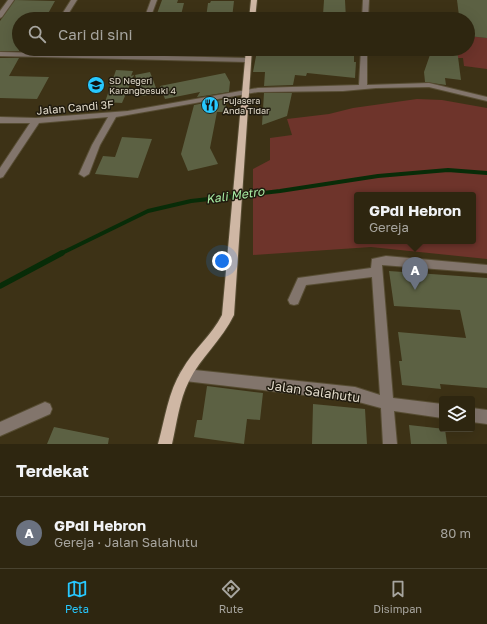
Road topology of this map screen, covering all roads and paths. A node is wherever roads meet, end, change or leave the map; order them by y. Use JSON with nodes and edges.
{"nodes":[{"id":1,"x":11,"y":0,"type":"edge"},
{"id":2,"x":74,"y":0,"type":"edge"},
{"id":3,"x":154,"y":0,"type":"edge"},
{"id":4,"x":254,"y":0,"type":"edge"},
{"id":5,"x":366,"y":0,"type":"edge"},
{"id":6,"x":66,"y":12,"type":"edge"},
{"id":7,"x":150,"y":12,"type":"edge"},
{"id":8,"x":253,"y":12,"type":"edge"},
{"id":9,"x":365,"y":12,"type":"edge"},
{"id":10,"x":0,"y":16,"type":"edge"},
{"id":11,"x":12,"y":53,"type":"edge"},
{"id":12,"x":0,"y":54,"type":"edge"},
{"id":13,"x":102,"y":56,"type":"edge"},
{"id":14,"x":248,"y":56,"type":"edge"},
{"id":15,"x":364,"y":56,"type":"edge"},
{"id":16,"x":132,"y":58,"type":"joint"},
{"id":17,"x":247,"y":60,"type":"junction"},
{"id":18,"x":363,"y":88,"type":"junction"},
{"id":19,"x":246,"y":91,"type":"junction"},
{"id":20,"x":487,"y":99,"type":"edge"},
{"id":21,"x":113,"y":115,"type":"junction"},
{"id":22,"x":0,"y":120,"type":"edge"},
{"id":23,"x":36,"y":121,"type":"junction"},
{"id":24,"x":84,"y":174,"type":"dead end"},
{"id":25,"x":0,"y":175,"type":"edge"},
{"id":26,"x":487,"y":269,"type":"edge"},
{"id":27,"x":375,"y":272,"type":"junction"},
{"id":28,"x":294,"y":300,"type":"dead end"},
{"id":29,"x":186,"y":375,"type":"junction"},
{"id":30,"x":388,"y":404,"type":"junction"},
{"id":31,"x":45,"y":409,"type":"dead end"},
{"id":32,"x":439,"y":411,"type":"edge"},
{"id":33,"x":475,"y":415,"type":"edge"},
{"id":34,"x":487,"y":417,"type":"edge"},
{"id":35,"x":0,"y":429,"type":"edge"},
{"id":36,"x":165,"y":444,"type":"edge"},
{"id":37,"x":390,"y":444,"type":"edge"}],
"edges":[{"from":1,"to":10,"type":"street"},
{"from":2,"to":6,"type":"street"},
{"from":3,"to":7,"type":"street"},
{"from":4,"to":8,"type":"main road"},
{"from":5,"to":9,"type":"street"},
{"from":11,"to":12,"type":"street"},
{"from":13,"to":16,"type":"street"},
{"from":14,"to":17,"type":"main road"},
{"from":15,"to":18,"type":"street"},
{"from":16,"to":17,"type":"street"},
{"from":17,"to":19,"type":"main road"},
{"from":18,"to":19,"type":"street","name":"Jalan Candi 3F"},
{"from":18,"to":20,"type":"street","name":"Jalan Candi 3F"},
{"from":19,"to":21,"type":"street","name":"Jalan Candi 3F"},
{"from":19,"to":29,"type":"main road"},
{"from":21,"to":23,"type":"street","name":"Jalan Candi 3F"},
{"from":21,"to":24,"type":"street"},
{"from":22,"to":23,"type":"street","name":"Jalan Candi 3F"},
{"from":23,"to":25,"type":"street"},
{"from":26,"to":27,"type":"street"},
{"from":27,"to":28,"type":"street"},
{"from":27,"to":30,"type":"street"},
{"from":29,"to":30,"type":"street","name":"Jalan Salahutu"},
{"from":29,"to":36,"type":"main road"},
{"from":30,"to":32,"type":"street","name":"Jalan Salahutu"},
{"from":30,"to":37,"type":"street"},
{"from":31,"to":35,"type":"street"},
{"from":33,"to":34,"type":"street"}]}
